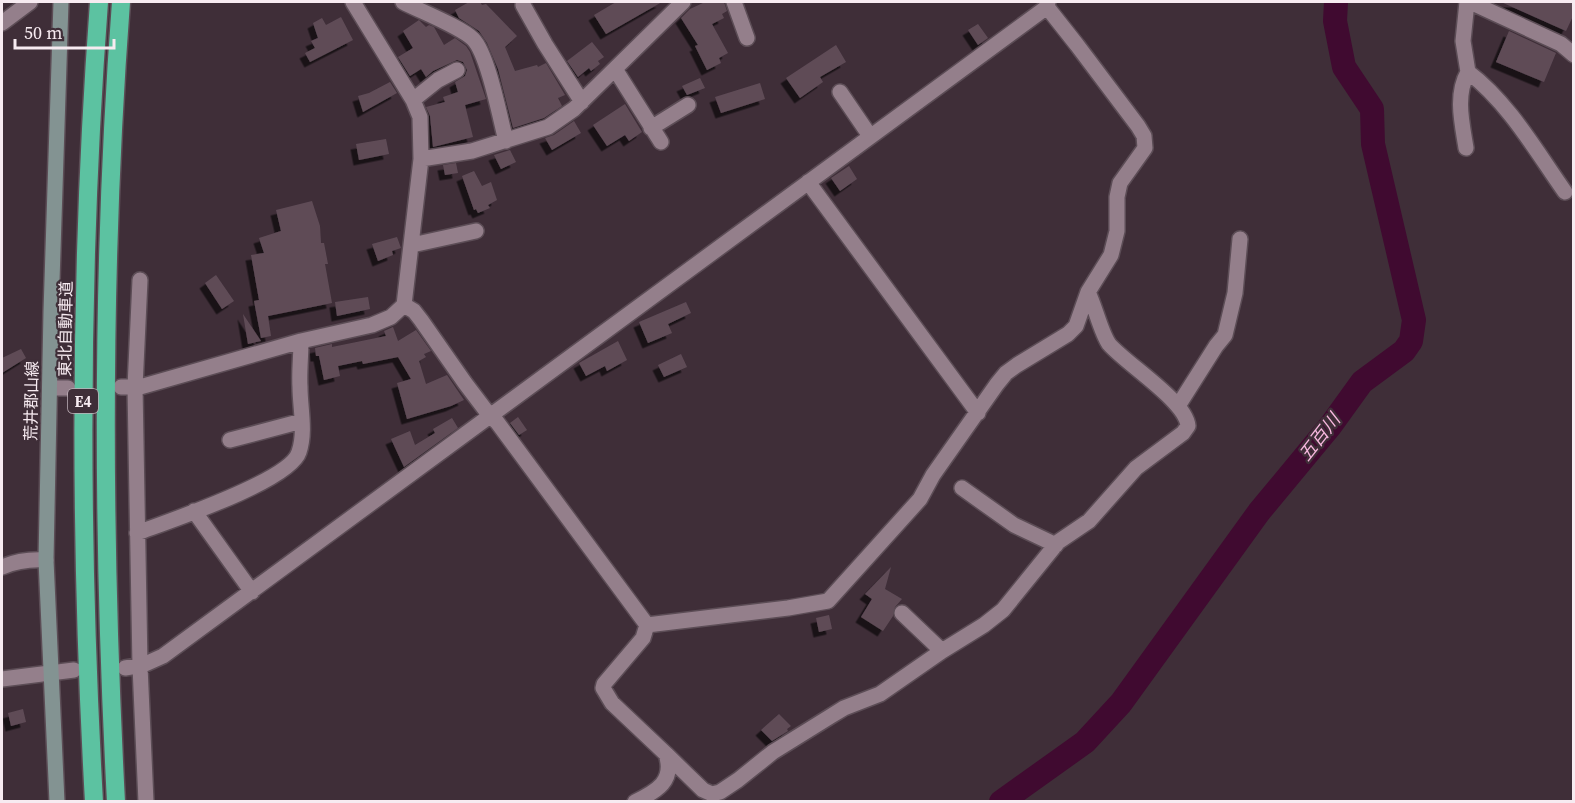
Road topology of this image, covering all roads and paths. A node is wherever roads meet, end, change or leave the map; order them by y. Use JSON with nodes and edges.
{"nodes":[{"id":1,"x":30,"y":2,"type":"edge"},
{"id":2,"x":61,"y":2,"type":"edge"},
{"id":3,"x":99,"y":2,"type":"edge"},
{"id":4,"x":121,"y":2,"type":"edge"},
{"id":5,"x":354,"y":2,"type":"edge"},
{"id":6,"x":403,"y":2,"type":"edge"},
{"id":7,"x":683,"y":2,"type":"edge"},
{"id":8,"x":734,"y":2,"type":"edge"},
{"id":9,"x":1469,"y":2,"type":"edge"},
{"id":10,"x":1048,"y":4,"type":"edge"},
{"id":11,"x":524,"y":5,"type":"dead end"},
{"id":12,"x":2,"y":22,"type":"edge"},
{"id":13,"x":747,"y":38,"type":"dead end"},
{"id":14,"x":1574,"y":55,"type":"edge"},
{"id":15,"x":615,"y":69,"type":"junction"},
{"id":16,"x":457,"y":70,"type":"dead end"},
{"id":17,"x":1468,"y":72,"type":"junction"},
{"id":18,"x":840,"y":92,"type":"dead end"},
{"id":19,"x":413,"y":100,"type":"junction"},
{"id":20,"x":582,"y":102,"type":"junction"},
{"id":21,"x":688,"y":105,"type":"dead end"},
{"id":22,"x":651,"y":128,"type":"junction"},
{"id":23,"x":870,"y":136,"type":"junction"},
{"id":24,"x":506,"y":141,"type":"junction"},
{"id":25,"x":661,"y":142,"type":"dead end"},
{"id":26,"x":1466,"y":148,"type":"dead end"},
{"id":27,"x":421,"y":159,"type":"junction"},
{"id":28,"x":808,"y":182,"type":"junction"},
{"id":29,"x":1565,"y":192,"type":"dead end"},
{"id":30,"x":476,"y":231,"type":"dead end"},
{"id":31,"x":1240,"y":239,"type":"dead end"},
{"id":32,"x":412,"y":245,"type":"junction"},
{"id":33,"x":140,"y":280,"type":"dead end"},
{"id":34,"x":1088,"y":292,"type":"junction"},
{"id":35,"x":405,"y":305,"type":"junction"},
{"id":36,"x":302,"y":341,"type":"junction"},
{"id":37,"x":128,"y":387,"type":"junction"},
{"id":38,"x":50,"y":388,"type":"junction"},
{"id":39,"x":68,"y":388,"type":"dead end"},
{"id":40,"x":1178,"y":406,"type":"junction"},
{"id":41,"x":978,"y":413,"type":"junction"},
{"id":42,"x":490,"y":416,"type":"junction"},
{"id":43,"x":302,"y":421,"type":"junction"},
{"id":44,"x":230,"y":440,"type":"dead end"},
{"id":45,"x":962,"y":488,"type":"dead end"},
{"id":46,"x":194,"y":511,"type":"junction"},
{"id":47,"x":137,"y":534,"type":"junction"},
{"id":48,"x":1056,"y":545,"type":"junction"},
{"id":49,"x":46,"y":560,"type":"junction"},
{"id":50,"x":2,"y":565,"type":"edge"},
{"id":51,"x":252,"y":592,"type":"junction"},
{"id":52,"x":902,"y":613,"type":"dead end"},
{"id":53,"x":647,"y":625,"type":"junction"},
{"id":54,"x":942,"y":651,"type":"junction"},
{"id":55,"x":133,"y":667,"type":"junction"},
{"id":56,"x":74,"y":670,"type":"dead end"},
{"id":57,"x":50,"y":672,"type":"junction"},
{"id":58,"x":2,"y":679,"type":"edge"},
{"id":59,"x":666,"y":754,"type":"junction"},
{"id":60,"x":57,"y":801,"type":"edge"},
{"id":61,"x":94,"y":801,"type":"edge"},
{"id":62,"x":117,"y":801,"type":"edge"},
{"id":63,"x":146,"y":801,"type":"edge"},
{"id":64,"x":635,"y":801,"type":"edge"}],
"edges":[{"from":1,"to":12,"type":"street"},
{"from":2,"to":38,"type":"main road","name":"荒井郡山線"},
{"from":3,"to":61,"type":"highway","name":"東北自動車道","number":"E4"},
{"from":4,"to":62,"type":"highway","number":"E4"},
{"from":5,"to":19,"type":"street"},
{"from":6,"to":24,"type":"street"},
{"from":7,"to":15,"type":"street"},
{"from":8,"to":13,"type":"street"},
{"from":9,"to":14,"type":"street"},
{"from":9,"to":17,"type":"street"},
{"from":10,"to":23,"type":"street"},
{"from":10,"to":34,"type":"street"},
{"from":11,"to":20,"type":"street"},
{"from":15,"to":20,"type":"street"},
{"from":15,"to":22,"type":"street"},
{"from":16,"to":19,"type":"street"},
{"from":17,"to":26,"type":"street"},
{"from":17,"to":29,"type":"street"},
{"from":18,"to":23,"type":"street"},
{"from":19,"to":27,"type":"street"},
{"from":20,"to":24,"type":"street"},
{"from":21,"to":22,"type":"street"},
{"from":22,"to":25,"type":"street"},
{"from":23,"to":28,"type":"street"},
{"from":24,"to":27,"type":"street"},
{"from":27,"to":32,"type":"street"},
{"from":28,"to":41,"type":"street"},
{"from":28,"to":42,"type":"street"},
{"from":30,"to":32,"type":"street"},
{"from":31,"to":40,"type":"street"},
{"from":32,"to":35,"type":"street"},
{"from":33,"to":37,"type":"street"},
{"from":34,"to":40,"type":"street"},
{"from":34,"to":41,"type":"street"},
{"from":35,"to":36,"type":"street"},
{"from":35,"to":42,"type":"street"},
{"from":36,"to":37,"type":"street"},
{"from":36,"to":43,"type":"street"},
{"from":37,"to":47,"type":"street"},
{"from":38,"to":39,"type":"street"},
{"from":38,"to":49,"type":"main road","name":"荒井郡山線"},
{"from":40,"to":48,"type":"street"},
{"from":41,"to":53,"type":"street"},
{"from":42,"to":51,"type":"street"},
{"from":42,"to":53,"type":"street"},
{"from":43,"to":44,"type":"street"},
{"from":43,"to":46,"type":"street"},
{"from":45,"to":48,"type":"street"},
{"from":46,"to":47,"type":"street"},
{"from":46,"to":51,"type":"street"},
{"from":47,"to":55,"type":"street"},
{"from":48,"to":54,"type":"street"},
{"from":49,"to":50,"type":"street"},
{"from":49,"to":57,"type":"main road","name":"荒井郡山線"},
{"from":51,"to":55,"type":"street"},
{"from":52,"to":54,"type":"street"},
{"from":53,"to":59,"type":"street"},
{"from":54,"to":59,"type":"street"},
{"from":55,"to":63,"type":"street"},
{"from":56,"to":57,"type":"street"},
{"from":57,"to":58,"type":"street"},
{"from":57,"to":60,"type":"main road","name":"荒井郡山線"},
{"from":59,"to":64,"type":"street"}]}
